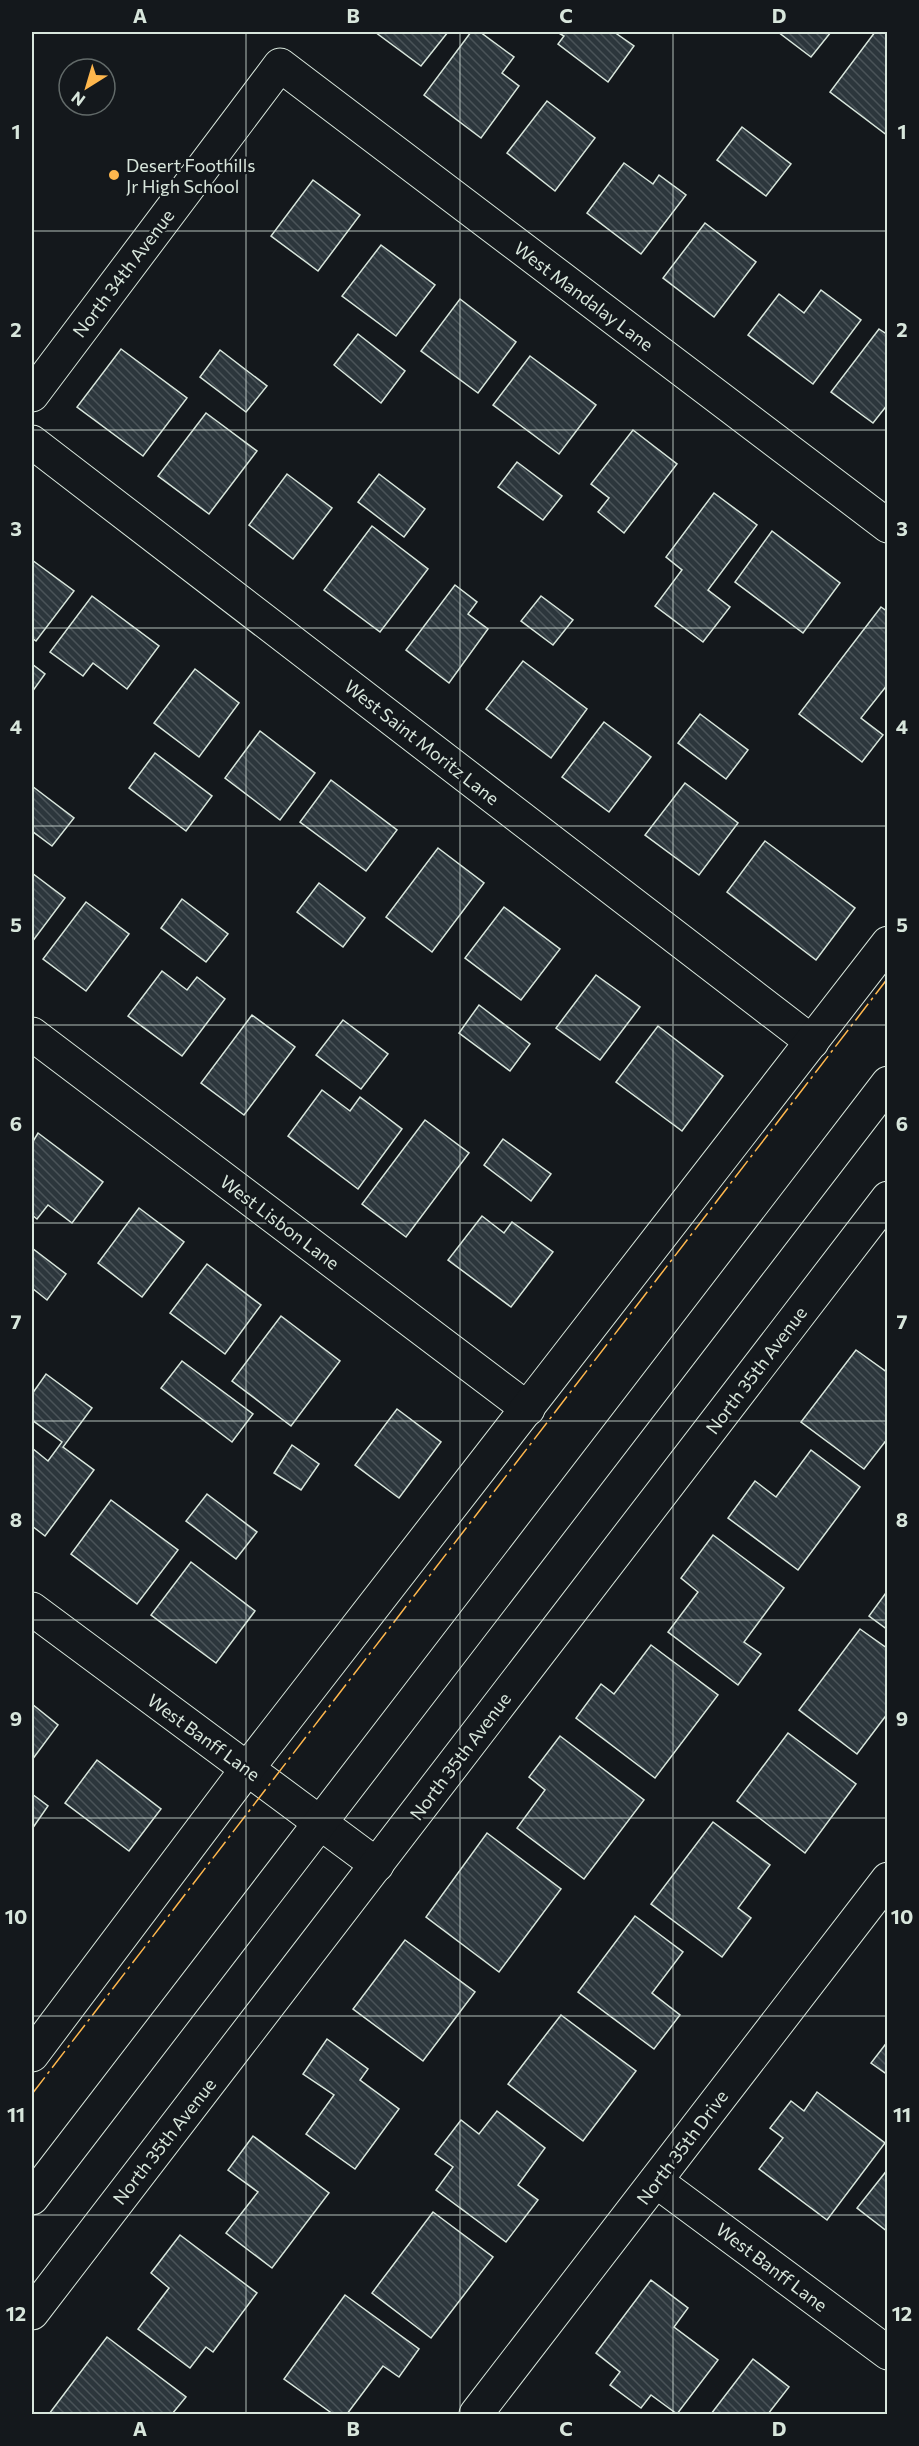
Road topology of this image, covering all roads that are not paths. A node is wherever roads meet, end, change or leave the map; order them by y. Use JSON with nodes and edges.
{"nodes":[{"id":1,"x":280,"y":65,"type":"joint"},
{"id":2,"x":32,"y":395,"type":"edge"},
{"id":3,"x":32,"y":442,"type":"edge"},
{"id":4,"x":888,"y":526,"type":"edge"},
{"id":5,"x":888,"y":943,"type":"edge"},
{"id":6,"x":32,"y":1034,"type":"edge"},
{"id":7,"x":812,"y":1042,"type":"junction"},
{"id":8,"x":888,"y":1083,"type":"edge"},
{"id":9,"x":888,"y":1198,"type":"edge"},
{"id":10,"x":528,"y":1409,"type":"junction"},
{"id":11,"x":32,"y":1609,"type":"edge"},
{"id":12,"x":248,"y":1769,"type":"junction"},
{"id":13,"x":320,"y":1822,"type":"junction"},
{"id":14,"x":377,"y":1865,"type":"junction"},
{"id":15,"x":888,"y":1879,"type":"edge"},
{"id":16,"x":32,"y":2055,"type":"edge"},
{"id":17,"x":656,"y":2181,"type":"junction"},
{"id":18,"x":32,"y":2198,"type":"edge"},
{"id":19,"x":32,"y":2313,"type":"edge"},
{"id":20,"x":888,"y":2353,"type":"edge"},
{"id":21,"x":476,"y":2415,"type":"edge"}],
"edges":[{"from":1,"to":2,"type":"street","name":"North 34th Avenue"},
{"from":1,"to":4,"type":"street","name":"West Mandalay Lane"},
{"from":3,"to":7,"type":"street","name":"West Saint Moritz Lane"},
{"from":5,"to":7,"type":"street"},
{"from":6,"to":10,"type":"street","name":"West Lisbon Lane"},
{"from":7,"to":10,"type":"street"},
{"from":8,"to":13,"type":"street"},
{"from":9,"to":14,"type":"street","name":"North 35th Avenue"},
{"from":10,"to":12,"type":"street"},
{"from":11,"to":12,"type":"street","name":"West Banff Lane"},
{"from":12,"to":13,"type":"street","name":"West Banff Lane"},
{"from":12,"to":16,"type":"street"},
{"from":13,"to":14,"type":"street","name":"West Banff Lane"},
{"from":13,"to":18,"type":"street"},
{"from":14,"to":19,"type":"street","name":"North 35th Avenue"},
{"from":15,"to":17,"type":"street","name":"North 35th Drive"},
{"from":17,"to":20,"type":"street","name":"West Banff Lane"},
{"from":17,"to":21,"type":"street","name":"North 35th Drive"}]}
